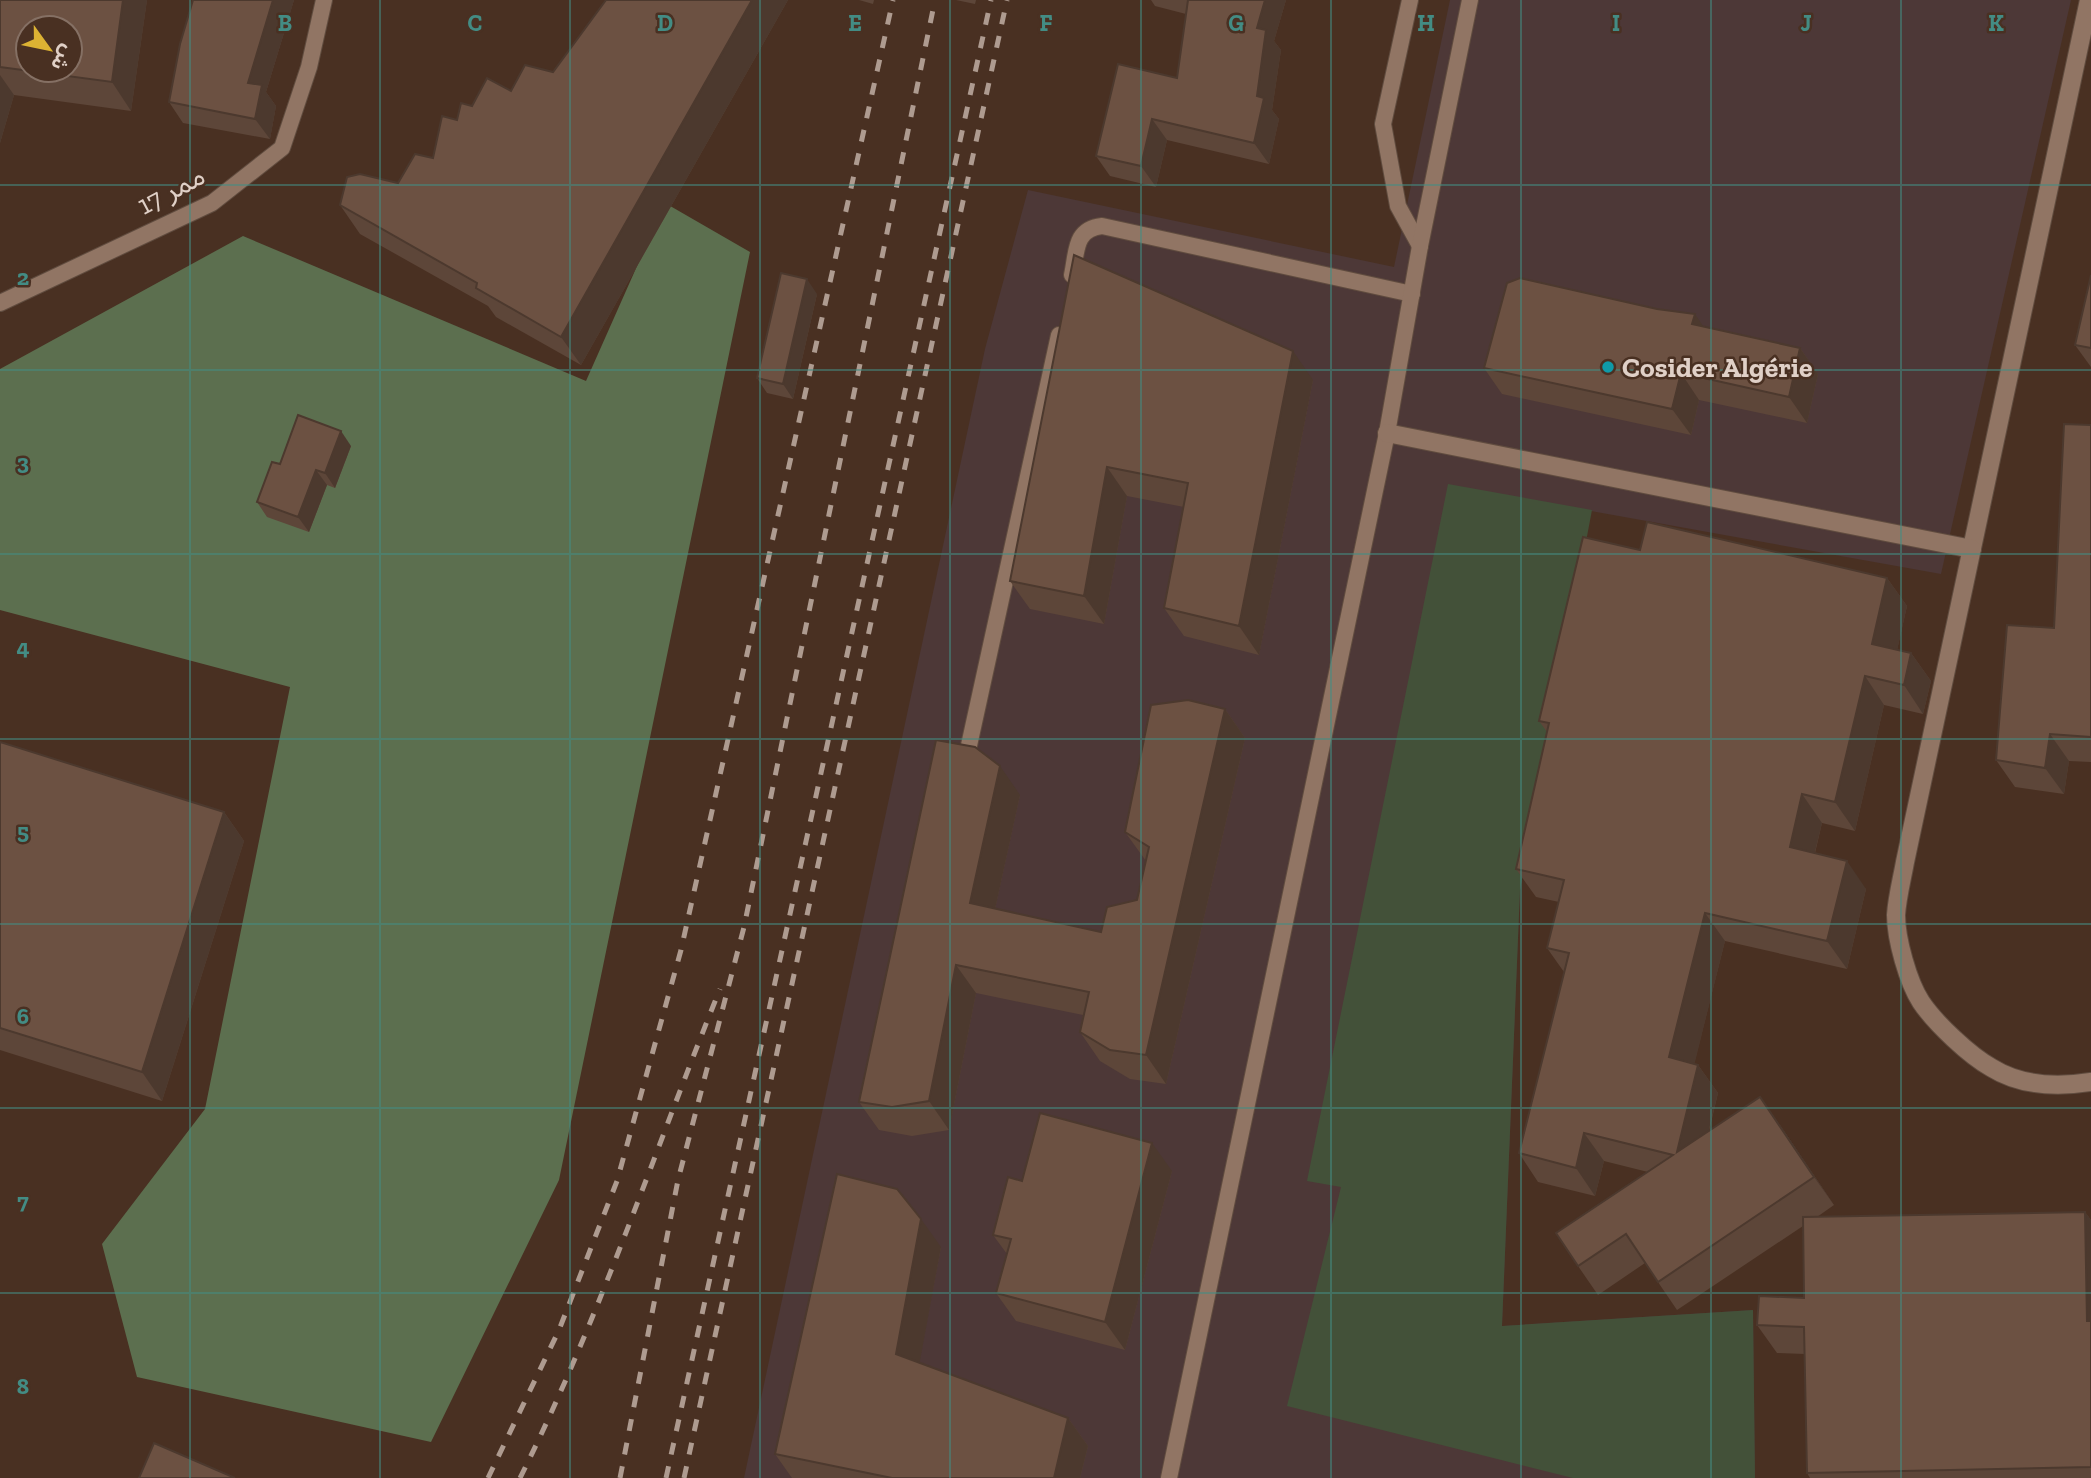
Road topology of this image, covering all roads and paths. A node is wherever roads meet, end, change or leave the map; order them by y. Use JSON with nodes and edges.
{"nodes":[{"id":1,"x":324,"y":0,"type":"edge"},
{"id":2,"x":1410,"y":0,"type":"edge"},
{"id":3,"x":1470,"y":0,"type":"edge"},
{"id":4,"x":2089,"y":0,"type":"edge"},
{"id":5,"x":1420,"y":246,"type":"junction"},
{"id":6,"x":1069,"y":290,"type":"edge"},
{"id":7,"x":1412,"y":294,"type":"junction"},
{"id":8,"x":0,"y":303,"type":"edge"},
{"id":9,"x":1063,"y":317,"type":"edge"},
{"id":10,"x":1387,"y":433,"type":"junction"},
{"id":11,"x":1972,"y":549,"type":"junction"},
{"id":12,"x":968,"y":750,"type":"edge"},
{"id":13,"x":2091,"y":1082,"type":"edge"},
{"id":14,"x":1169,"y":1478,"type":"edge"}],
"edges":[{"from":1,"to":8,"type":"lane","name":"ممر 17"},
{"from":2,"to":5,"type":"lane"},
{"from":3,"to":5,"type":"lane"},
{"from":4,"to":11,"type":"street"},
{"from":5,"to":7,"type":"lane"},
{"from":6,"to":7,"type":"lane"},
{"from":7,"to":10,"type":"lane"},
{"from":9,"to":12,"type":"lane"},
{"from":10,"to":11,"type":"street"},
{"from":10,"to":14,"type":"lane"},
{"from":11,"to":13,"type":"street"}]}
